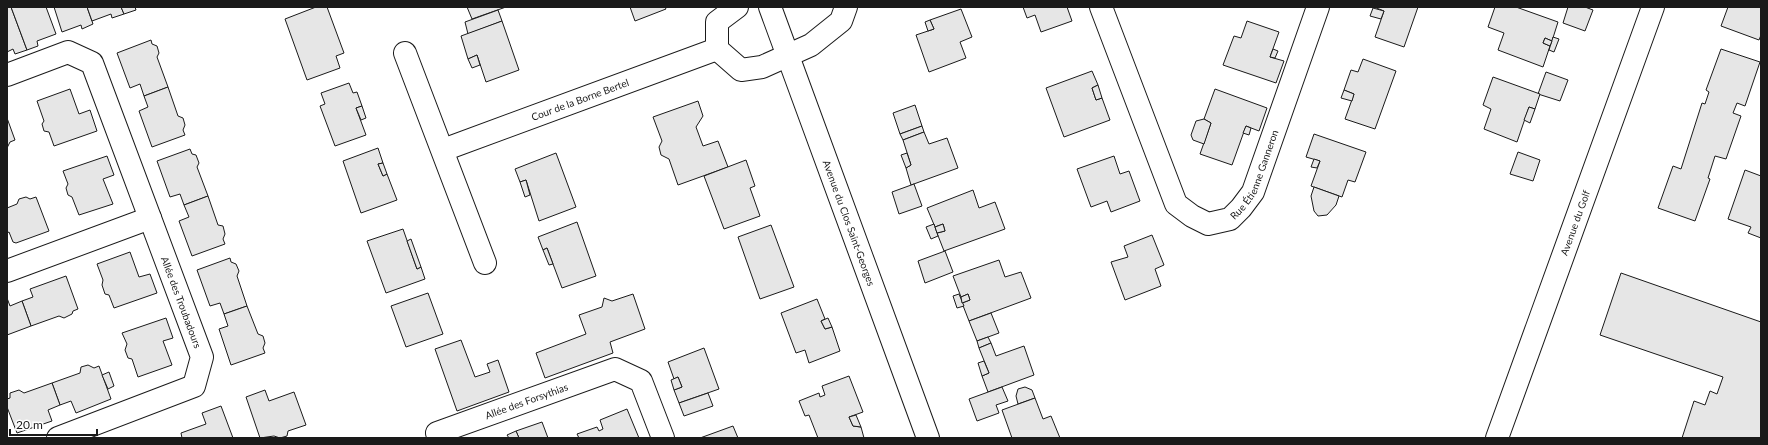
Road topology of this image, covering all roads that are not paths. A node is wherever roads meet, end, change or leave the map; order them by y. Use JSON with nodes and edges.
{"nodes":[{"id":1,"x":737,"y":7,"type":"edge"},
{"id":2,"x":770,"y":7,"type":"edge"},
{"id":3,"x":846,"y":7,"type":"edge"},
{"id":4,"x":1101,"y":7,"type":"edge"},
{"id":5,"x":1318,"y":7,"type":"edge"},
{"id":6,"x":1653,"y":7,"type":"edge"},
{"id":7,"x":717,"y":49,"type":"junction"},
{"id":8,"x":405,"y":53,"type":"dead end"},
{"id":9,"x":788,"y":56,"type":"junction"},
{"id":10,"x":7,"y":75,"type":"edge"},
{"id":11,"x":443,"y":150,"type":"junction"},
{"id":12,"x":150,"y":218,"type":"junction"},
{"id":13,"x":485,"y":263,"type":"dead end"},
{"id":14,"x":7,"y":271,"type":"edge"},
{"id":15,"x":437,"y":433,"type":"dead end"},
{"id":16,"x":58,"y":438,"type":"edge"},
{"id":17,"x":663,"y":438,"type":"edge"},
{"id":18,"x":928,"y":438,"type":"edge"},
{"id":19,"x":1497,"y":438,"type":"edge"}],
"edges":[{"from":1,"to":7,"type":"street"},
{"from":2,"to":9,"type":"street","name":"Avenue du Clos Saint-Georges"},
{"from":3,"to":9,"type":"street"},
{"from":4,"to":5,"type":"street","name":"Rue Étienne Ganneron"},
{"from":6,"to":19,"type":"street","name":"Avenue du Golf"},
{"from":7,"to":9,"type":"street"},
{"from":7,"to":11,"type":"street","name":"Cour de la Borne Bertel"},
{"from":8,"to":11,"type":"street"},
{"from":9,"to":18,"type":"street","name":"Avenue du Clos Saint-Georges"},
{"from":10,"to":12,"type":"street","name":"Allée des Troubadours"},
{"from":11,"to":13,"type":"street"},
{"from":12,"to":14,"type":"street"},
{"from":12,"to":16,"type":"street","name":"Allée des Troubadours"},
{"from":15,"to":17,"type":"street","name":"Allée des Forsythias"}]}
